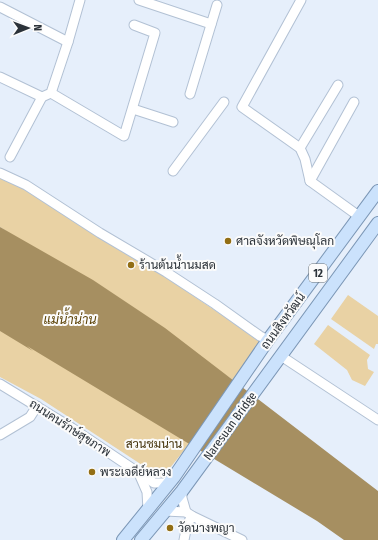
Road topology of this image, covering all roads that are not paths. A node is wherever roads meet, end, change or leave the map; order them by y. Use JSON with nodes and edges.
{"nodes":[{"id":1,"x":80,"y":0,"type":"edge"},
{"id":2,"x":139,"y":0,"type":"edge"},
{"id":3,"x":301,"y":0,"type":"edge"},
{"id":4,"x":162,"y":4,"type":"edge"},
{"id":5,"x":217,"y":5,"type":"dead end"},
{"id":6,"x":0,"y":7,"type":"edge"},
{"id":7,"x":211,"y":24,"type":"junction"},
{"id":8,"x":134,"y":25,"type":"dead end"},
{"id":9,"x":68,"y":42,"type":"junction"},
{"id":10,"x":0,"y":77,"type":"edge"},
{"id":11,"x":338,"y":85,"type":"dead end"},
{"id":12,"x":51,"y":93,"type":"junction"},
{"id":13,"x":190,"y":94,"type":"dead end"},
{"id":14,"x":42,"y":97,"type":"junction"},
{"id":15,"x":224,"y":102,"type":"dead end"},
{"id":16,"x":354,"y":102,"type":"dead end"},
{"id":17,"x":133,"y":109,"type":"junction"},
{"id":18,"x":173,"y":122,"type":"dead end"},
{"id":19,"x":300,"y":148,"type":"junction"},
{"id":20,"x":10,"y":157,"type":"dead end"},
{"id":21,"x":173,"y":171,"type":"dead end"},
{"id":22,"x":0,"y":173,"type":"edge"},
{"id":23,"x":310,"y":181,"type":"junction"},
{"id":24,"x":378,"y":191,"type":"edge"},
{"id":25,"x":360,"y":217,"type":"junction"},
{"id":26,"x":378,"y":223,"type":"edge"},
{"id":27,"x":268,"y":340,"type":"junction"},
{"id":28,"x":259,"y":355,"type":"joint"},
{"id":29,"x":279,"y":359,"type":"junction"},
{"id":30,"x":0,"y":384,"type":"edge"},
{"id":31,"x":37,"y":406,"type":"junction"},
{"id":32,"x":378,"y":420,"type":"edge"},
{"id":33,"x":0,"y":435,"type":"edge"},
{"id":34,"x":139,"y":474,"type":"junction"},
{"id":35,"x":169,"y":481,"type":"junction"},
{"id":36,"x":182,"y":490,"type":"junction"},
{"id":37,"x":148,"y":510,"type":"junction"},
{"id":38,"x":165,"y":511,"type":"junction"},
{"id":39,"x":189,"y":514,"type":"junction"},
{"id":40,"x":123,"y":540,"type":"edge"},
{"id":41,"x":140,"y":540,"type":"edge"},
{"id":42,"x":184,"y":540,"type":"edge"},
{"id":43,"x":242,"y":540,"type":"edge"}],
"edges":[{"from":1,"to":9,"type":"street"},
{"from":2,"to":4,"type":"street"},
{"from":3,"to":19,"type":"street"},
{"from":4,"to":7,"type":"street"},
{"from":5,"to":7,"type":"street"},
{"from":6,"to":9,"type":"street"},
{"from":7,"to":13,"type":"street"},
{"from":8,"to":17,"type":"street"},
{"from":9,"to":12,"type":"street"},
{"from":10,"to":14,"type":"street"},
{"from":11,"to":19,"type":"street"},
{"from":12,"to":14,"type":"street"},
{"from":12,"to":17,"type":"street"},
{"from":14,"to":20,"type":"street"},
{"from":15,"to":21,"type":"street"},
{"from":16,"to":23,"type":"street"},
{"from":17,"to":18,"type":"street"},
{"from":19,"to":23,"type":"street"},
{"from":22,"to":27,"type":"street"},
{"from":23,"to":25,"type":"street"},
{"from":24,"to":25,"type":"main road","name":"ถนนสิงหวัฒน์","number":"12"},
{"from":25,"to":27,"type":"main road","name":"ถนนสิงหวัฒน์","number":"12"},
{"from":26,"to":29,"type":"main road","name":"ถนนสิงหวัฒน์","number":"12"},
{"from":27,"to":28,"type":"main road","name":"ถนนสิงหวัฒน์","number":"12"},
{"from":28,"to":35,"type":"main road","name":"Naresuan Bridge","number":"12"},
{"from":29,"to":32,"type":"street"},
{"from":29,"to":36,"type":"main road","name":"Naresuan Bridge","number":"12"},
{"from":30,"to":31,"type":"street","name":"ถนนคนรักษ์สุขภาพ"},
{"from":31,"to":33,"type":"street"},
{"from":31,"to":34,"type":"street","name":"ถนนคนรักษ์สุขภาพ"},
{"from":34,"to":35,"type":"street","name":"ถนนคนรักษ์สุขภาพ"},
{"from":34,"to":37,"type":"street"},
{"from":35,"to":37,"type":"main road","number":"12"},
{"from":36,"to":38,"type":"main road","number":"12"},
{"from":36,"to":39,"type":"street"},
{"from":37,"to":40,"type":"main road","number":"12"},
{"from":38,"to":39,"type":"street"},
{"from":38,"to":41,"type":"main road","number":"12"},
{"from":39,"to":42,"type":"street"},
{"from":39,"to":43,"type":"street"}]}
